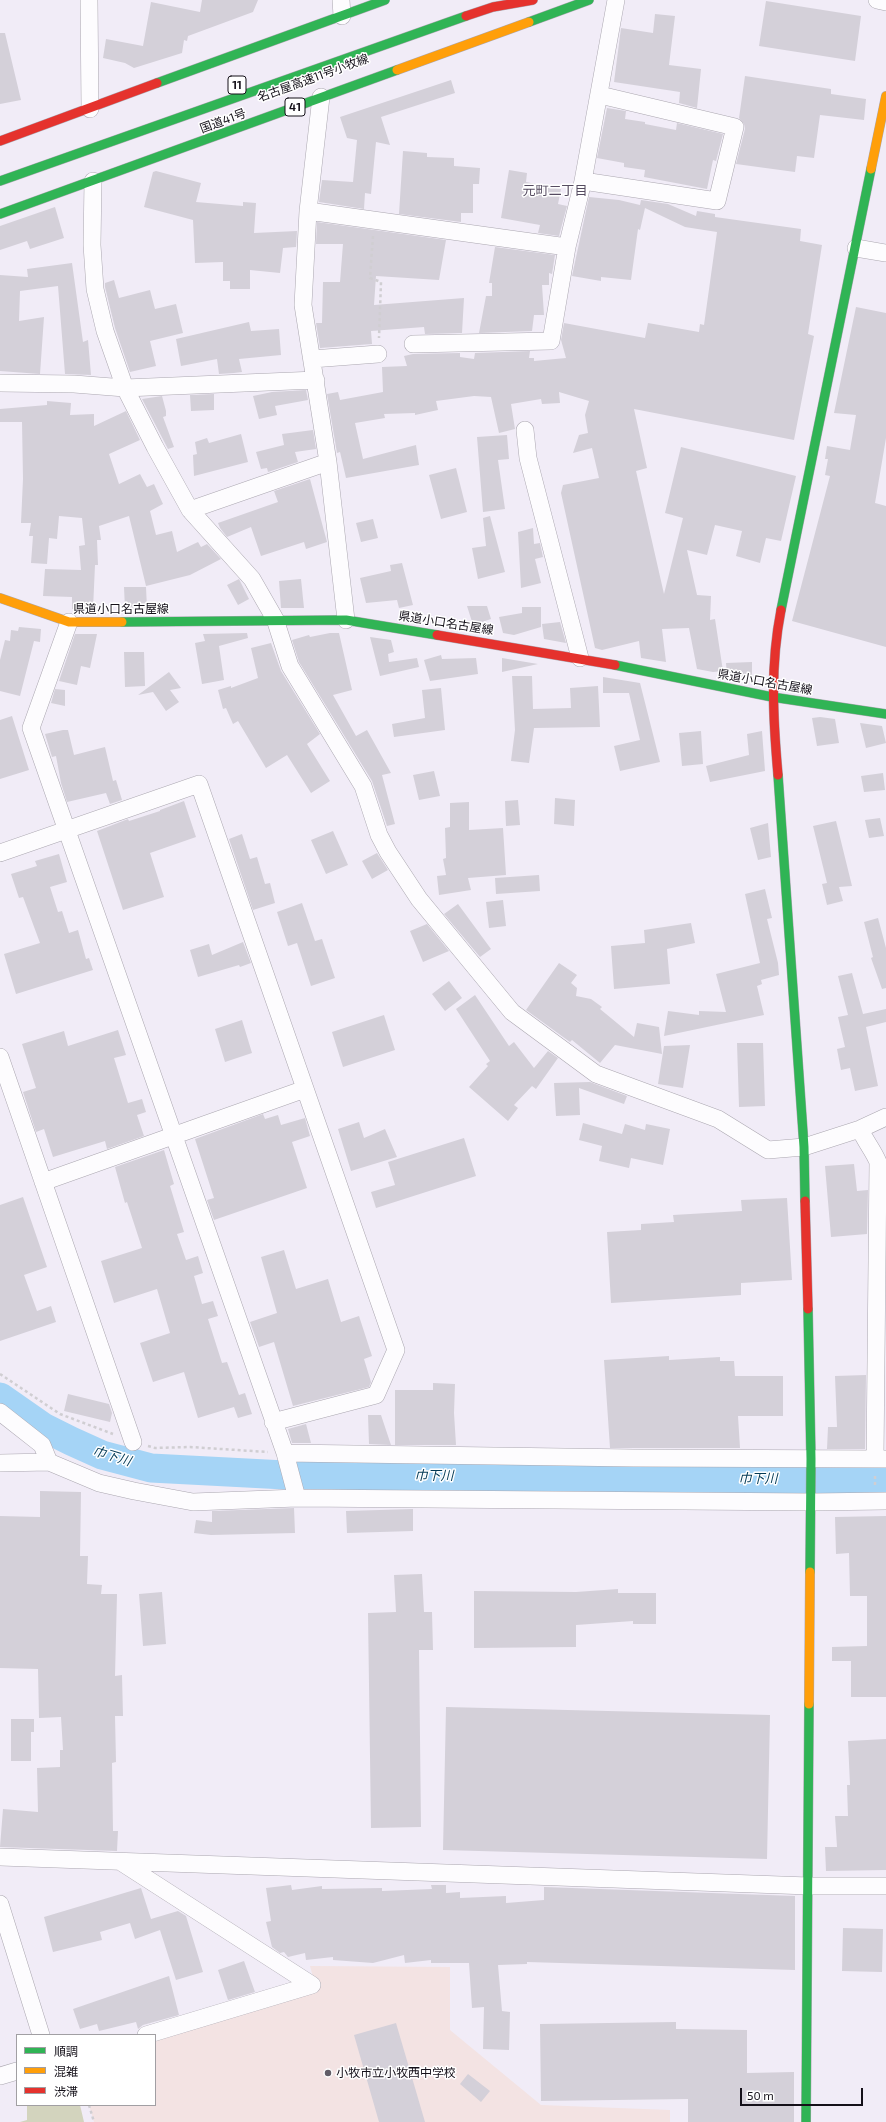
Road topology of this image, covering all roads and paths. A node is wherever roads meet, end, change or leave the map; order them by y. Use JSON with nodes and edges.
{"nodes":[{"id":1,"x":89,"y":0,"type":"edge"},
{"id":2,"x":385,"y":0,"type":"edge"},
{"id":3,"x":533,"y":0,"type":"edge"},
{"id":4,"x":566,"y":0,"type":"edge"},
{"id":5,"x":589,"y":0,"type":"edge"},
{"id":6,"x":616,"y":0,"type":"edge"},
{"id":7,"x":877,"y":0,"type":"edge"},
{"id":8,"x":886,"y":2,"type":"edge"},
{"id":9,"x":342,"y":8,"type":"edge"},
{"id":10,"x":600,"y":95,"type":"junction"},
{"id":11,"x":886,"y":96,"type":"edge"},
{"id":12,"x":321,"y":97,"type":"junction"},
{"id":13,"x":286,"y":100,"type":"dead end"},
{"id":14,"x":90,"y":108,"type":"junction"},
{"id":15,"x":0,"y":141,"type":"edge"},
{"id":16,"x":0,"y":180,"type":"edge"},
{"id":17,"x":93,"y":181,"type":"junction"},
{"id":18,"x":583,"y":182,"type":"junction"},
{"id":19,"x":308,"y":211,"type":"junction"},
{"id":20,"x":0,"y":214,"type":"edge"},
{"id":21,"x":374,"y":219,"type":"junction"},
{"id":22,"x":567,"y":247,"type":"junction"},
{"id":23,"x":856,"y":248,"type":"junction"},
{"id":24,"x":886,"y":253,"type":"edge"},
{"id":25,"x":413,"y":344,"type":"dead end"},
{"id":26,"x":379,"y":348,"type":"joint"},
{"id":27,"x":312,"y":359,"type":"junction"},
{"id":28,"x":316,"y":380,"type":"junction"},
{"id":29,"x":0,"y":383,"type":"edge"},
{"id":30,"x":125,"y":388,"type":"junction"},
{"id":31,"x":525,"y":430,"type":"dead end"},
{"id":32,"x":328,"y":462,"type":"junction"},
{"id":33,"x":190,"y":510,"type":"junction"},
{"id":34,"x":0,"y":598,"type":"edge"},
{"id":35,"x":275,"y":619,"type":"junction"},
{"id":36,"x":346,"y":620,"type":"junction"},
{"id":37,"x":69,"y":622,"type":"junction"},
{"id":38,"x":580,"y":658,"type":"junction"},
{"id":39,"x":772,"y":697,"type":"junction"},
{"id":40,"x":886,"y":714,"type":"edge"},
{"id":41,"x":68,"y":829,"type":"junction"},
{"id":42,"x":0,"y":854,"type":"edge"},
{"id":43,"x":0,"y":1057,"type":"edge"},
{"id":44,"x":305,"y":1089,"type":"junction"},
{"id":45,"x":886,"y":1117,"type":"edge"},
{"id":46,"x":860,"y":1129,"type":"junction"},
{"id":47,"x":173,"y":1134,"type":"junction"},
{"id":48,"x":804,"y":1148,"type":"junction"},
{"id":49,"x":43,"y":1182,"type":"junction"},
{"id":50,"x":0,"y":1374,"type":"edge"},
{"id":51,"x":0,"y":1412,"type":"edge"},
{"id":52,"x":273,"y":1422,"type":"junction"},
{"id":53,"x":133,"y":1442,"type":"junction"},
{"id":54,"x":286,"y":1456,"type":"junction"},
{"id":55,"x":811,"y":1461,"type":"junction"},
{"id":56,"x":49,"y":1462,"type":"junction"},
{"id":57,"x":0,"y":1463,"type":"edge"},
{"id":58,"x":879,"y":1463,"type":"edge"},
{"id":59,"x":875,"y":1487,"type":"dead end"},
{"id":60,"x":296,"y":1495,"type":"junction"},
{"id":61,"x":812,"y":1499,"type":"junction"},
{"id":62,"x":886,"y":1501,"type":"edge"},
{"id":63,"x":0,"y":1857,"type":"edge"},
{"id":64,"x":121,"y":1862,"type":"junction"},
{"id":65,"x":809,"y":1886,"type":"junction"},
{"id":66,"x":886,"y":1886,"type":"edge"},
{"id":67,"x":0,"y":1904,"type":"edge"},
{"id":68,"x":41,"y":2034,"type":"edge"},
{"id":69,"x":149,"y":2034,"type":"edge"},
{"id":70,"x":16,"y":2071,"type":"edge"},
{"id":71,"x":0,"y":2076,"type":"edge"},
{"id":72,"x":89,"y":2106,"type":"edge"},
{"id":73,"x":94,"y":2122,"type":"edge"},
{"id":74,"x":806,"y":2122,"type":"edge"}],
"edges":[{"from":1,"to":14,"type":"street"},
{"from":2,"to":9,"type":"main road"},
{"from":3,"to":16,"type":"main road"},
{"from":4,"to":13,"type":"main road","name":"名古屋高速11号小牧線"},
{"from":5,"to":12,"type":"main road","name":"国道41号","number":"41"},
{"from":6,"to":10,"type":"street"},
{"from":7,"to":8,"type":"street"},
{"from":9,"to":14,"type":"main road"},
{"from":10,"to":18,"type":"street"},
{"from":10,"to":18,"type":"street"},
{"from":11,"to":23,"type":"main road"},
{"from":12,"to":17,"type":"main road","name":"国道41号","number":"41"},
{"from":12,"to":19,"type":"street"},
{"from":14,"to":15,"type":"main road"},
{"from":17,"to":20,"type":"main road","name":"国道41号","number":"41"},
{"from":17,"to":30,"type":"street"},
{"from":18,"to":22,"type":"street"},
{"from":19,"to":21,"type":"street"},
{"from":19,"to":27,"type":"street"},
{"from":21,"to":22,"type":"street"},
{"from":21,"to":26,"type":"path"},
{"from":22,"to":25,"type":"street"},
{"from":23,"to":24,"type":"street"},
{"from":23,"to":39,"type":"main road"},
{"from":26,"to":27,"type":"street"},
{"from":27,"to":28,"type":"street"},
{"from":28,"to":30,"type":"street"},
{"from":28,"to":32,"type":"street"},
{"from":29,"to":30,"type":"street"},
{"from":30,"to":33,"type":"street"},
{"from":31,"to":38,"type":"street"},
{"from":32,"to":33,"type":"street"},
{"from":32,"to":36,"type":"street"},
{"from":33,"to":35,"type":"street"},
{"from":34,"to":37,"type":"main road","name":"県道小口名古屋線"},
{"from":35,"to":36,"type":"main road","name":"県道小口名古屋線"},
{"from":35,"to":37,"type":"main road","name":"県道小口名古屋線"},
{"from":35,"to":48,"type":"street"},
{"from":36,"to":38,"type":"main road","name":"県道小口名古屋線"},
{"from":37,"to":41,"type":"street"},
{"from":38,"to":39,"type":"main road","name":"県道小口名古屋線"},
{"from":39,"to":40,"type":"main road","name":"県道小口名古屋線"},
{"from":39,"to":48,"type":"main road"},
{"from":41,"to":42,"type":"street"},
{"from":41,"to":44,"type":"street"},
{"from":41,"to":47,"type":"street"},
{"from":43,"to":49,"type":"street"},
{"from":44,"to":47,"type":"street"},
{"from":44,"to":52,"type":"street"},
{"from":45,"to":46,"type":"street"},
{"from":46,"to":48,"type":"street"},
{"from":46,"to":58,"type":"street"},
{"from":47,"to":49,"type":"street"},
{"from":47,"to":52,"type":"street"},
{"from":48,"to":55,"type":"main road"},
{"from":49,"to":53,"type":"street"},
{"from":50,"to":53,"type":"path"},
{"from":51,"to":56,"type":"street"},
{"from":52,"to":54,"type":"street"},
{"from":53,"to":54,"type":"path"},
{"from":54,"to":55,"type":"street"},
{"from":54,"to":60,"type":"street"},
{"from":55,"to":58,"type":"street"},
{"from":55,"to":61,"type":"main road"},
{"from":56,"to":57,"type":"street"},
{"from":56,"to":60,"type":"street"},
{"from":58,"to":59,"type":"path"},
{"from":60,"to":61,"type":"street"},
{"from":61,"to":62,"type":"street"},
{"from":61,"to":65,"type":"main road"},
{"from":63,"to":64,"type":"street"},
{"from":64,"to":65,"type":"street"},
{"from":64,"to":69,"type":"street"},
{"from":65,"to":66,"type":"street"},
{"from":65,"to":74,"type":"main road"},
{"from":67,"to":68,"type":"street"},
{"from":70,"to":71,"type":"street"},
{"from":72,"to":73,"type":"path"}]}
